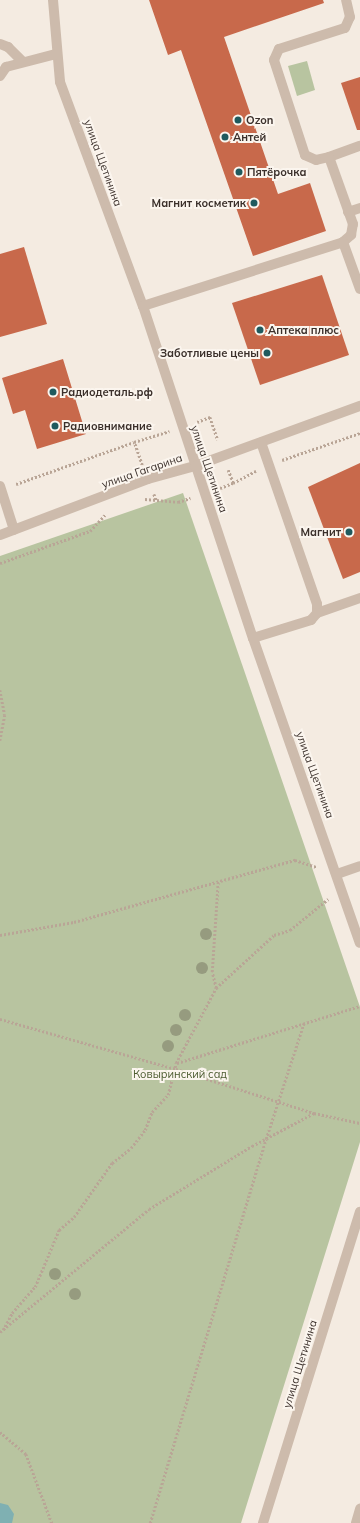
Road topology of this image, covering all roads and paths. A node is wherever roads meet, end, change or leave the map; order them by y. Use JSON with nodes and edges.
{"nodes":[{"id":1,"x":346,"y":0,"type":"edge"},
{"id":2,"x":55,"y":1,"type":"edge"},
{"id":3,"x":0,"y":44,"type":"edge"},
{"id":4,"x":56,"y":54,"type":"junction"},
{"id":5,"x":22,"y":62,"type":"junction"},
{"id":6,"x":0,"y":76,"type":"edge"},
{"id":7,"x":360,"y":146,"type":"edge"},
{"id":8,"x":329,"y":157,"type":"junction"},
{"id":9,"x":360,"y":208,"type":"edge"},
{"id":10,"x":348,"y":212,"type":"junction"},
{"id":11,"x":343,"y":242,"type":"junction"},
{"id":12,"x":360,"y":289,"type":"edge"},
{"id":13,"x":143,"y":306,"type":"junction"},
{"id":14,"x":360,"y":406,"type":"edge"},
{"id":15,"x":360,"y":433,"type":"edge"},
{"id":16,"x":134,"y":442,"type":"dead end"},
{"id":17,"x":261,"y":442,"type":"junction"},
{"id":18,"x":268,"y":464,"type":"junction"},
{"id":19,"x":195,"y":466,"type":"junction"},
{"id":20,"x":233,"y":483,"type":"dead end"},
{"id":21,"x":1,"y":488,"type":"edge"},
{"id":22,"x":139,"y":501,"type":"dead end"},
{"id":23,"x":157,"y":501,"type":"dead end"},
{"id":24,"x":111,"y":512,"type":"dead end"},
{"id":25,"x":14,"y":530,"type":"junction"},
{"id":26,"x":0,"y":535,"type":"edge"},
{"id":27,"x":0,"y":563,"type":"edge"},
{"id":28,"x":360,"y":598,"type":"edge"},
{"id":29,"x":317,"y":613,"type":"junction"},
{"id":30,"x":253,"y":638,"type":"junction"},
{"id":31,"x":0,"y":690,"type":"edge"},
{"id":32,"x":0,"y":741,"type":"edge"},
{"id":33,"x":360,"y":866,"type":"edge"},
{"id":34,"x":337,"y":874,"type":"junction"},
{"id":35,"x":218,"y":882,"type":"junction"},
{"id":36,"x":342,"y":889,"type":"junction"},
{"id":37,"x":0,"y":935,"type":"edge"},
{"id":38,"x":360,"y":943,"type":"edge"},
{"id":39,"x":216,"y":988,"type":"junction"},
{"id":40,"x":360,"y":1006,"type":"edge"},
{"id":41,"x":0,"y":1019,"type":"edge"},
{"id":42,"x":304,"y":1023,"type":"junction"},
{"id":43,"x":176,"y":1063,"type":"junction"},
{"id":44,"x":176,"y":1069,"type":"junction"},
{"id":45,"x":278,"y":1102,"type":"junction"},
{"id":46,"x":314,"y":1113,"type":"junction"},
{"id":47,"x":360,"y":1123,"type":"edge"},
{"id":48,"x":266,"y":1139,"type":"junction"},
{"id":49,"x":360,"y":1212,"type":"edge"},
{"id":50,"x":1,"y":1331,"type":"edge"},
{"id":51,"x":0,"y":1432,"type":"edge"},
{"id":52,"x":360,"y":1509,"type":"edge"},
{"id":53,"x":52,"y":1523,"type":"edge"},
{"id":54,"x":150,"y":1523,"type":"edge"},
{"id":55,"x":263,"y":1523,"type":"edge"},
{"id":56,"x":356,"y":1523,"type":"edge"}],
"edges":[{"from":1,"to":8,"type":"street"},
{"from":2,"to":4,"type":"street","name":"улица Щетинина"},
{"from":3,"to":5,"type":"street"},
{"from":4,"to":5,"type":"street"},
{"from":4,"to":13,"type":"street","name":"улица Щетинина"},
{"from":5,"to":6,"type":"street"},
{"from":7,"to":8,"type":"street"},
{"from":8,"to":10,"type":"street"},
{"from":9,"to":10,"type":"street"},
{"from":10,"to":11,"type":"street"},
{"from":11,"to":12,"type":"street"},
{"from":11,"to":13,"type":"street"},
{"from":13,"to":19,"type":"street","name":"улица Щетинина"},
{"from":14,"to":17,"type":"street","name":"улица Гагарина"},
{"from":15,"to":18,"type":"path"},
{"from":16,"to":21,"type":"path"},
{"from":17,"to":18,"type":"street"},
{"from":17,"to":19,"type":"street","name":"улица Гагарина"},
{"from":18,"to":20,"type":"path"},
{"from":18,"to":29,"type":"street"},
{"from":19,"to":25,"type":"street","name":"улица Гагарина"},
{"from":19,"to":30,"type":"street","name":"улица Щетинина"},
{"from":21,"to":25,"type":"street"},
{"from":22,"to":23,"type":"path"},
{"from":24,"to":27,"type":"path"},
{"from":25,"to":26,"type":"street","name":"улица Гагарина"},
{"from":28,"to":29,"type":"street"},
{"from":29,"to":30,"type":"street"},
{"from":30,"to":34,"type":"street","name":"улица Щетинина"},
{"from":31,"to":32,"type":"path"},
{"from":33,"to":34,"type":"street"},
{"from":34,"to":35,"type":"path"},
{"from":34,"to":36,"type":"street","name":"улица Щетинина"},
{"from":35,"to":37,"type":"path"},
{"from":35,"to":39,"type":"path"},
{"from":36,"to":38,"type":"street","name":"улица Щетинина"},
{"from":36,"to":39,"type":"path"},
{"from":39,"to":43,"type":"path"},
{"from":40,"to":42,"type":"path"},
{"from":41,"to":44,"type":"path"},
{"from":42,"to":43,"type":"path"},
{"from":42,"to":45,"type":"path"},
{"from":43,"to":44,"type":"path"},
{"from":44,"to":45,"type":"path"},
{"from":44,"to":50,"type":"path"},
{"from":45,"to":46,"type":"path"},
{"from":45,"to":48,"type":"path"},
{"from":46,"to":47,"type":"path"},
{"from":46,"to":48,"type":"path"},
{"from":48,"to":50,"type":"path"},
{"from":48,"to":54,"type":"path"},
{"from":49,"to":55,"type":"street","name":"улица Щетинина"},
{"from":51,"to":53,"type":"path"},
{"from":52,"to":56,"type":"street"}]}
